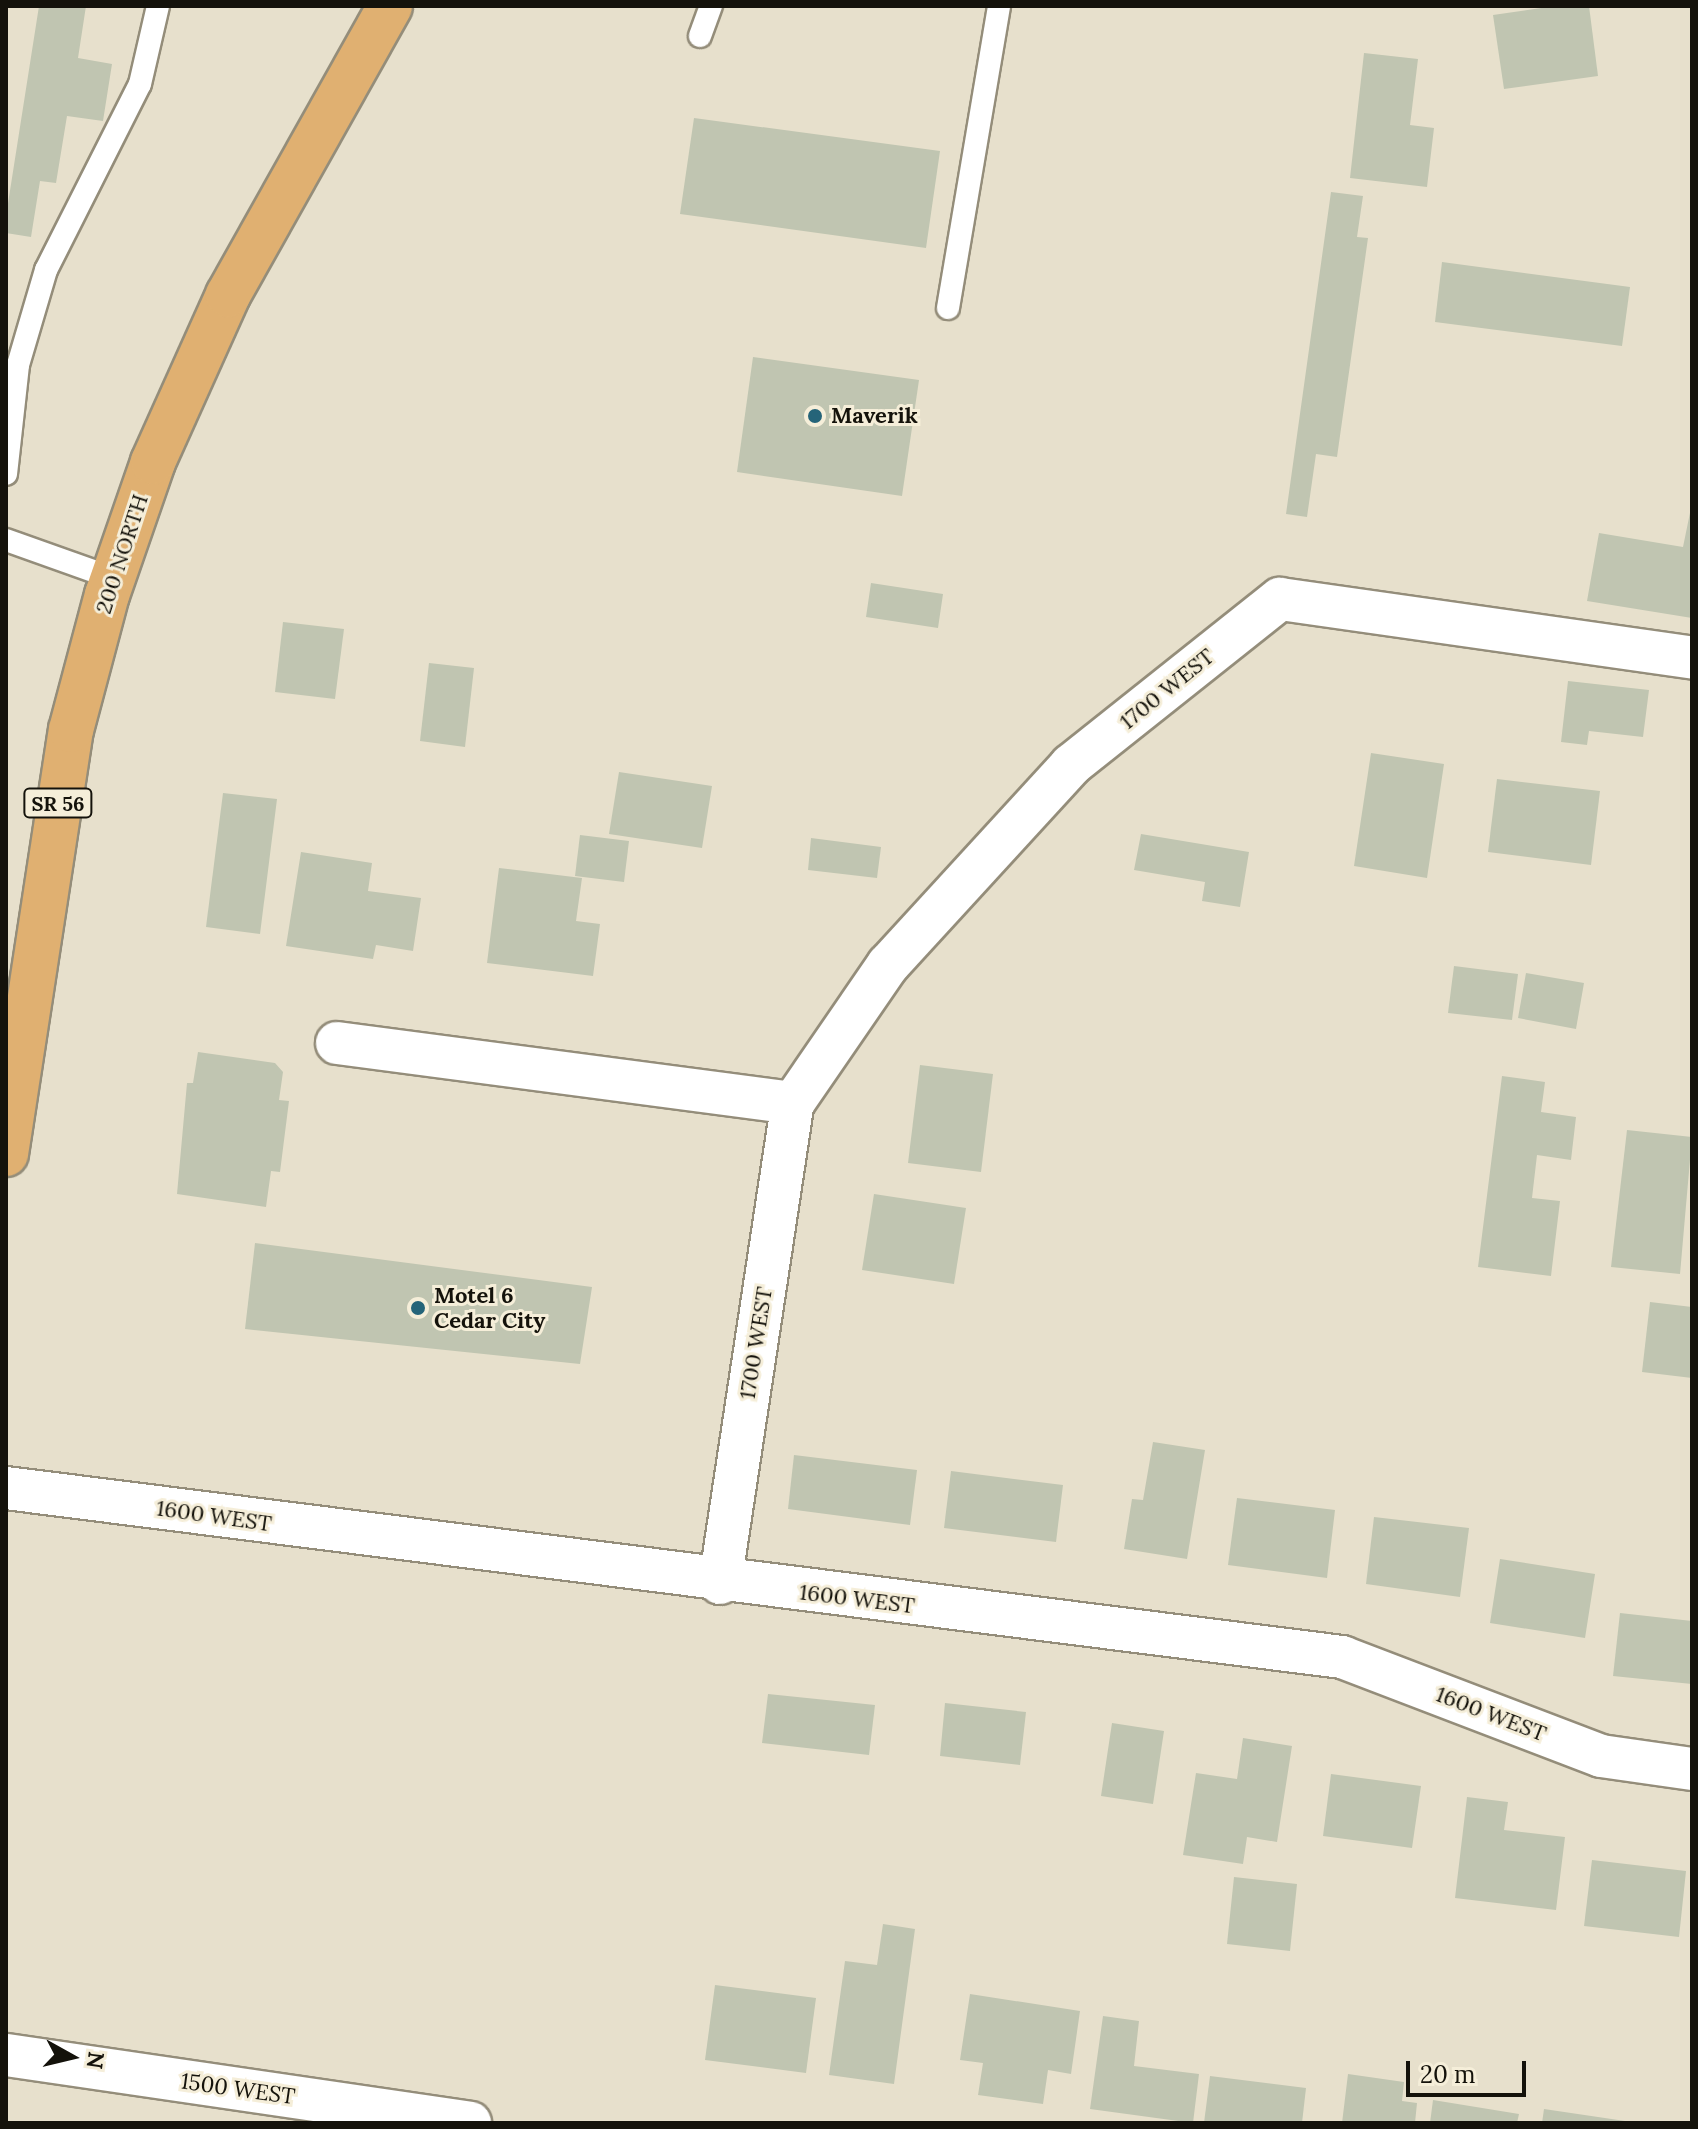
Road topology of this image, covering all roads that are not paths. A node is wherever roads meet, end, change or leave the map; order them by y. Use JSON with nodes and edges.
{"nodes":[{"id":1,"x":158,"y":6,"type":"edge"},
{"id":2,"x":390,"y":6,"type":"edge"},
{"id":3,"x":711,"y":6,"type":"edge"},
{"id":4,"x":999,"y":6,"type":"edge"},
{"id":5,"x":700,"y":36,"type":"dead end"},
{"id":6,"x":948,"y":308,"type":"dead end"},
{"id":7,"x":6,"y":474,"type":"edge"},
{"id":8,"x":6,"y":540,"type":"edge"},
{"id":9,"x":113,"y":578,"type":"junction"},
{"id":10,"x":1692,"y":658,"type":"edge"},
{"id":11,"x":337,"y":1043,"type":"dead end"},
{"id":12,"x":793,"y":1103,"type":"junction"},
{"id":13,"x":6,"y":1154,"type":"edge"},
{"id":14,"x":6,"y":1488,"type":"edge"},
{"id":15,"x":720,"y":1583,"type":"junction"},
{"id":16,"x":1692,"y":1769,"type":"edge"},
{"id":17,"x":6,"y":2055,"type":"edge"},
{"id":18,"x":470,"y":2123,"type":"edge"}],
"edges":[{"from":1,"to":7,"type":"lane"},
{"from":2,"to":9,"type":"main road","name":"200 NORTH","number":"SR 56"},
{"from":3,"to":5,"type":"lane"},
{"from":4,"to":6,"type":"lane"},
{"from":8,"to":9,"type":"lane"},
{"from":9,"to":13,"type":"main road","name":"200 NORTH","number":"SR 56"},
{"from":10,"to":12,"type":"street","name":"1700 WEST"},
{"from":11,"to":12,"type":"street"},
{"from":12,"to":15,"type":"street","name":"1700 WEST"},
{"from":14,"to":15,"type":"street","name":"1600 WEST"},
{"from":15,"to":16,"type":"street","name":"1600 WEST"},
{"from":17,"to":18,"type":"street","name":"1500 WEST"}]}
